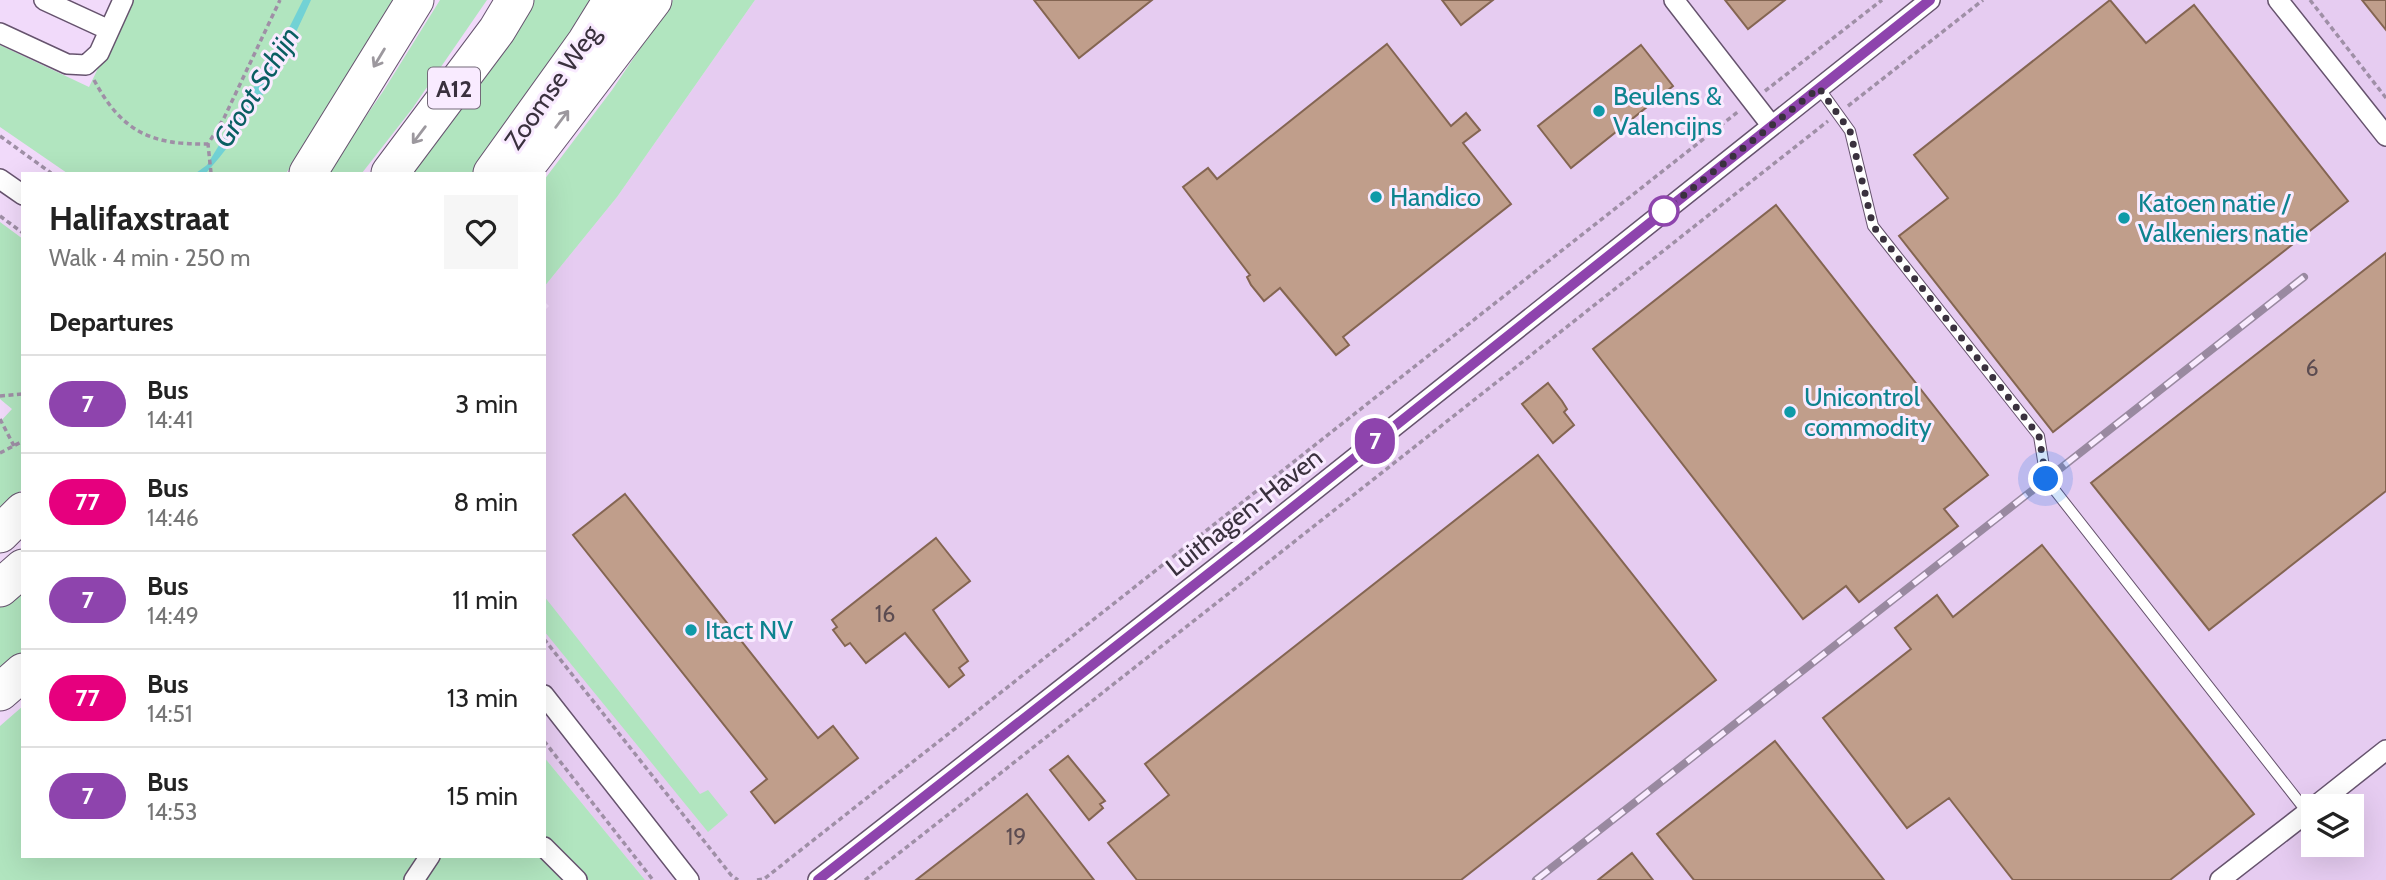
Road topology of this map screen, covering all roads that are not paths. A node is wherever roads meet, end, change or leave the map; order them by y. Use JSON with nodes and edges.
{"nodes":[{"id":1,"x":44,"y":0,"type":"edge"},
{"id":2,"x":123,"y":0,"type":"edge"},
{"id":3,"x":415,"y":0,"type":"edge"},
{"id":4,"x":515,"y":0,"type":"edge"},
{"id":5,"x":612,"y":0,"type":"edge"},
{"id":6,"x":653,"y":0,"type":"edge"},
{"id":7,"x":1674,"y":0,"type":"edge"},
{"id":8,"x":1930,"y":0,"type":"edge"},
{"id":9,"x":2278,"y":0,"type":"edge"},
{"id":10,"x":109,"y":30,"type":"junction"},
{"id":11,"x":0,"y":33,"type":"edge"},
{"id":12,"x":1819,"y":88,"type":"junction"},
{"id":13,"x":1771,"y":125,"type":"junction"},
{"id":14,"x":2386,"y":136,"type":"edge"},
{"id":15,"x":309,"y":172,"type":"edge"},
{"id":16,"x":391,"y":172,"type":"edge"},
{"id":17,"x":493,"y":172,"type":"edge"},
{"id":18,"x":522,"y":172,"type":"edge"},
{"id":19,"x":0,"y":179,"type":"edge"},
{"id":20,"x":21,"y":194,"type":"edge"},
{"id":21,"x":21,"y":513,"type":"edge"},
{"id":22,"x":0,"y":534,"type":"edge"},
{"id":23,"x":21,"y":570,"type":"edge"},
{"id":24,"x":0,"y":588,"type":"edge"},
{"id":25,"x":21,"y":674,"type":"edge"},
{"id":26,"x":0,"y":692,"type":"edge"},
{"id":27,"x":546,"y":698,"type":"edge"},
{"id":28,"x":2386,"y":750,"type":"edge"},
{"id":29,"x":2329,"y":794,"type":"edge"},
{"id":30,"x":2301,"y":796,"type":"edge"},
{"id":31,"x":2301,"y":816,"type":"edge"},
{"id":32,"x":546,"y":849,"type":"edge"},
{"id":33,"x":429,"y":858,"type":"edge"},
{"id":34,"x":414,"y":880,"type":"edge"},
{"id":35,"x":577,"y":880,"type":"edge"},
{"id":36,"x":689,"y":880,"type":"edge"},
{"id":37,"x":818,"y":880,"type":"edge"},
{"id":38,"x":2220,"y":880,"type":"edge"}],
"edges":[{"from":1,"to":10,"type":"street"},
{"from":2,"to":10,"type":"street"},
{"from":3,"to":15,"type":"highway","one_way":true},
{"from":4,"to":16,"type":"highway","number":"A12","one_way":true},
{"from":5,"to":17,"type":"highway","name":"Zoomse Weg"},
{"from":18,"to":6,"type":"highway","one_way":true},
{"from":7,"to":13,"type":"street"},
{"from":8,"to":12,"type":"street","name":"Luithagen-Haven"},
{"from":9,"to":14,"type":"street"},
{"from":10,"to":11,"type":"street"},
{"from":12,"to":13,"type":"street","name":"Luithagen-Haven"},
{"from":12,"to":30,"type":"lane"},
{"from":13,"to":37,"type":"street","name":"Luithagen-Haven"},
{"from":19,"to":20,"type":"street"},
{"from":21,"to":22,"type":"highway"},
{"from":23,"to":24,"type":"highway"},
{"from":25,"to":26,"type":"highway"},
{"from":27,"to":36,"type":"street"},
{"from":28,"to":29,"type":"street"},
{"from":31,"to":38,"type":"street"},
{"from":32,"to":35,"type":"street"},
{"from":33,"to":34,"type":"street"}]}
